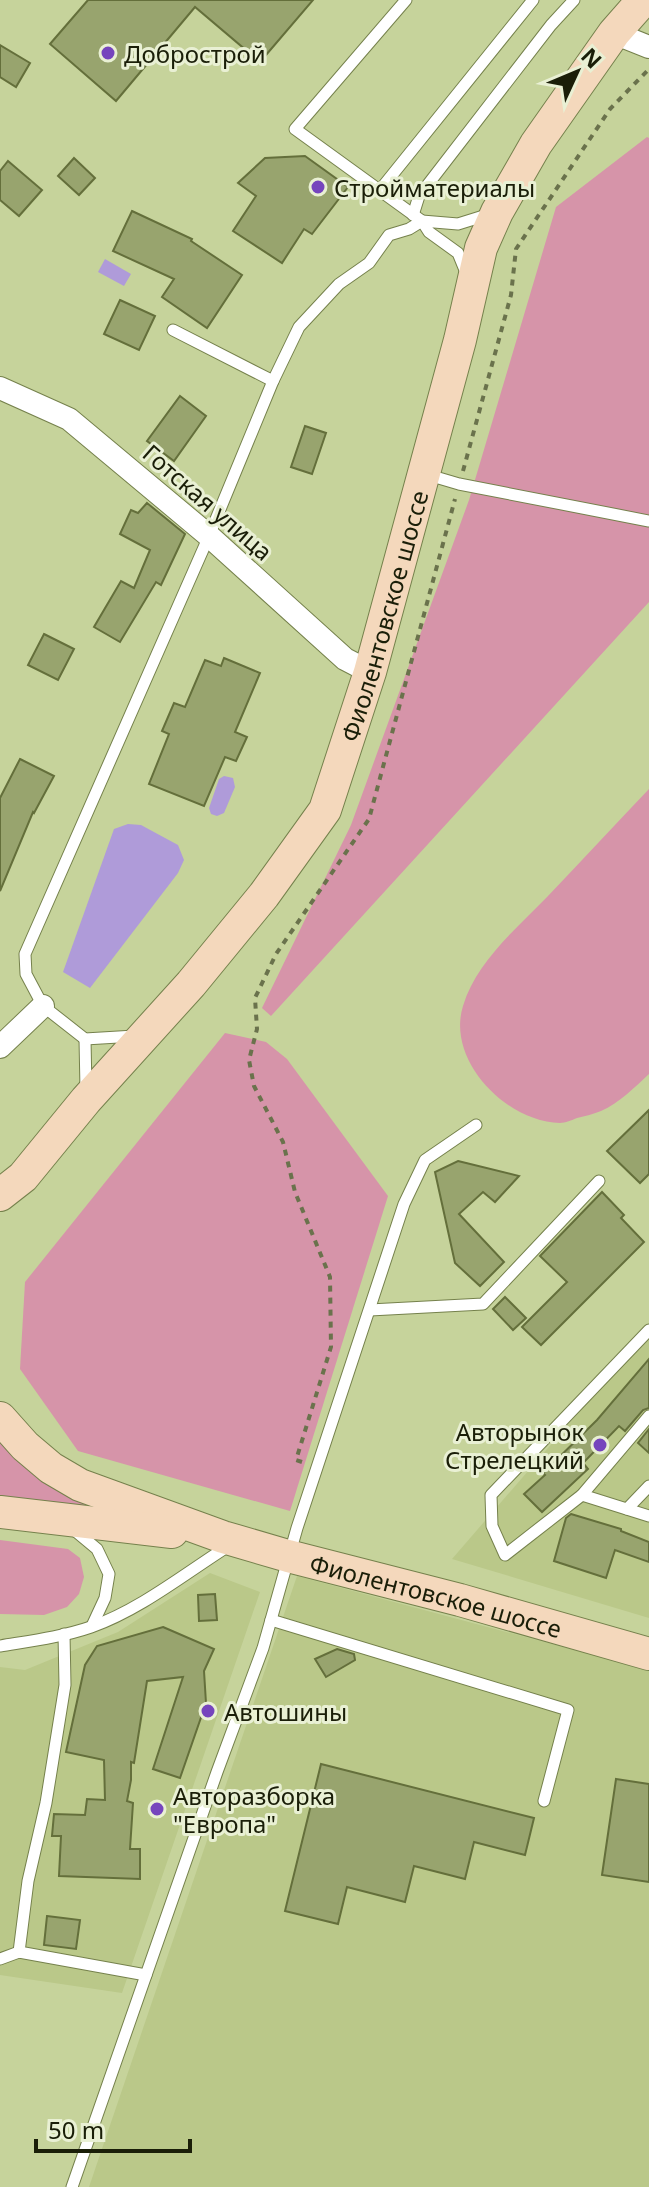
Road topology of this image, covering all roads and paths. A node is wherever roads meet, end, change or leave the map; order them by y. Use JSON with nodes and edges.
{"nodes":[{"id":1,"x":406,"y":0,"type":"edge"},
{"id":2,"x":533,"y":0,"type":"edge"},
{"id":3,"x":574,"y":0,"type":"edge"},
{"id":4,"x":643,"y":0,"type":"edge"},
{"id":5,"x":628,"y":23,"type":"edge"},
{"id":6,"x":649,"y":47,"type":"edge"},
{"id":7,"x":649,"y":69,"type":"edge"},
{"id":8,"x":380,"y":190,"type":"junction"},
{"id":9,"x":497,"y":212,"type":"junction"},
{"id":10,"x":418,"y":218,"type":"junction"},
{"id":11,"x":472,"y":288,"type":"junction"},
{"id":12,"x":173,"y":330,"type":"dead end"},
{"id":13,"x":273,"y":381,"type":"junction"},
{"id":14,"x":0,"y":388,"type":"edge"},
{"id":15,"x":425,"y":474,"type":"junction"},
{"id":16,"x":459,"y":484,"type":"junction"},
{"id":17,"x":649,"y":521,"type":"edge"},
{"id":18,"x":209,"y":536,"type":"junction"},
{"id":19,"x":370,"y":672,"type":"junction"},
{"id":20,"x":43,"y":1006,"type":"junction"},
{"id":21,"x":143,"y":1035,"type":"junction"},
{"id":22,"x":85,"y":1039,"type":"junction"},
{"id":23,"x":0,"y":1047,"type":"edge"},
{"id":24,"x":86,"y":1100,"type":"junction"},
{"id":25,"x":476,"y":1125,"type":"dead end"},
{"id":26,"x":599,"y":1181,"type":"dead end"},
{"id":27,"x":11,"y":1186,"type":"edge"},
{"id":28,"x":0,"y":1221,"type":"edge"},
{"id":29,"x":370,"y":1310,"type":"junction"},
{"id":30,"x":649,"y":1330,"type":"edge"},
{"id":31,"x":649,"y":1416,"type":"edge"},
{"id":32,"x":0,"y":1418,"type":"edge"},
{"id":33,"x":318,"y":1466,"type":"junction"},
{"id":34,"x":649,"y":1486,"type":"edge"},
{"id":35,"x":582,"y":1495,"type":"junction"},
{"id":36,"x":627,"y":1509,"type":"junction"},
{"id":37,"x":0,"y":1512,"type":"edge"},
{"id":38,"x":649,"y":1516,"type":"edge"},
{"id":39,"x":56,"y":1520,"type":"junction"},
{"id":40,"x":230,"y":1539,"type":"junction"},
{"id":41,"x":288,"y":1556,"type":"junction"},
{"id":42,"x":271,"y":1620,"type":"junction"},
{"id":43,"x":92,"y":1627,"type":"junction"},
{"id":44,"x":64,"y":1634,"type":"junction"},
{"id":45,"x":0,"y":1646,"type":"edge"},
{"id":46,"x":649,"y":1654,"type":"edge"},
{"id":47,"x":544,"y":1801,"type":"dead end"},
{"id":48,"x":19,"y":1952,"type":"junction"},
{"id":49,"x":0,"y":1959,"type":"edge"},
{"id":50,"x":146,"y":1975,"type":"junction"},
{"id":51,"x":72,"y":2187,"type":"edge"}],
"edges":[{"from":1,"to":8,"type":"lane"},
{"from":2,"to":8,"type":"lane"},
{"from":3,"to":10,"type":"lane"},
{"from":4,"to":5,"type":"main road","name":"Фиолентовское шоссе"},
{"from":5,"to":6,"type":"street"},
{"from":5,"to":9,"type":"main road","name":"Фиолентовское шоссе"},
{"from":7,"to":16,"type":"path"},
{"from":8,"to":10,"type":"lane"},
{"from":9,"to":10,"type":"lane"},
{"from":9,"to":11,"type":"main road","name":"Фиолентовское шоссе"},
{"from":10,"to":11,"type":"lane"},
{"from":10,"to":13,"type":"lane"},
{"from":11,"to":15,"type":"main road","name":"Фиолентовское шоссе"},
{"from":12,"to":13,"type":"lane"},
{"from":13,"to":18,"type":"lane"},
{"from":14,"to":18,"type":"street","name":"Готская улица"},
{"from":15,"to":16,"type":"lane"},
{"from":15,"to":19,"type":"main road","name":"Фиолентовское шоссе"},
{"from":16,"to":17,"type":"lane"},
{"from":16,"to":33,"type":"path"},
{"from":18,"to":19,"type":"street","name":"Готская улица"},
{"from":18,"to":20,"type":"lane"},
{"from":19,"to":21,"type":"main road","name":"Фиолентовское шоссе"},
{"from":20,"to":22,"type":"lane"},
{"from":20,"to":23,"type":"street"},
{"from":21,"to":22,"type":"lane"},
{"from":21,"to":24,"type":"main road","name":"Фиолентовское шоссе"},
{"from":22,"to":24,"type":"lane"},
{"from":24,"to":27,"type":"main road","name":"Фиолентовское шоссе"},
{"from":25,"to":29,"type":"lane"},
{"from":26,"to":29,"type":"lane"},
{"from":27,"to":28,"type":"main road","name":"Фиолентовское шоссе"},
{"from":29,"to":33,"type":"lane"},
{"from":30,"to":35,"type":"lane"},
{"from":31,"to":35,"type":"lane"},
{"from":32,"to":40,"type":"main road","name":"Фиолентовское шоссе"},
{"from":33,"to":41,"type":"lane"},
{"from":34,"to":36,"type":"lane"},
{"from":35,"to":36,"type":"lane"},
{"from":36,"to":38,"type":"lane"},
{"from":37,"to":39,"type":"main road","name":"Фиолентовское шоссе"},
{"from":39,"to":40,"type":"main road","name":"Фиолентовское шоссе"},
{"from":39,"to":43,"type":"lane"},
{"from":40,"to":41,"type":"main road","name":"Фиолентовское шоссе"},
{"from":40,"to":43,"type":"lane"},
{"from":41,"to":42,"type":"lane"},
{"from":41,"to":46,"type":"main road","name":"Фиолентовское шоссе"},
{"from":42,"to":47,"type":"lane"},
{"from":42,"to":50,"type":"lane"},
{"from":43,"to":44,"type":"lane"},
{"from":44,"to":45,"type":"lane"},
{"from":44,"to":48,"type":"lane"},
{"from":48,"to":49,"type":"lane"},
{"from":48,"to":50,"type":"lane"},
{"from":50,"to":51,"type":"lane"}]}
